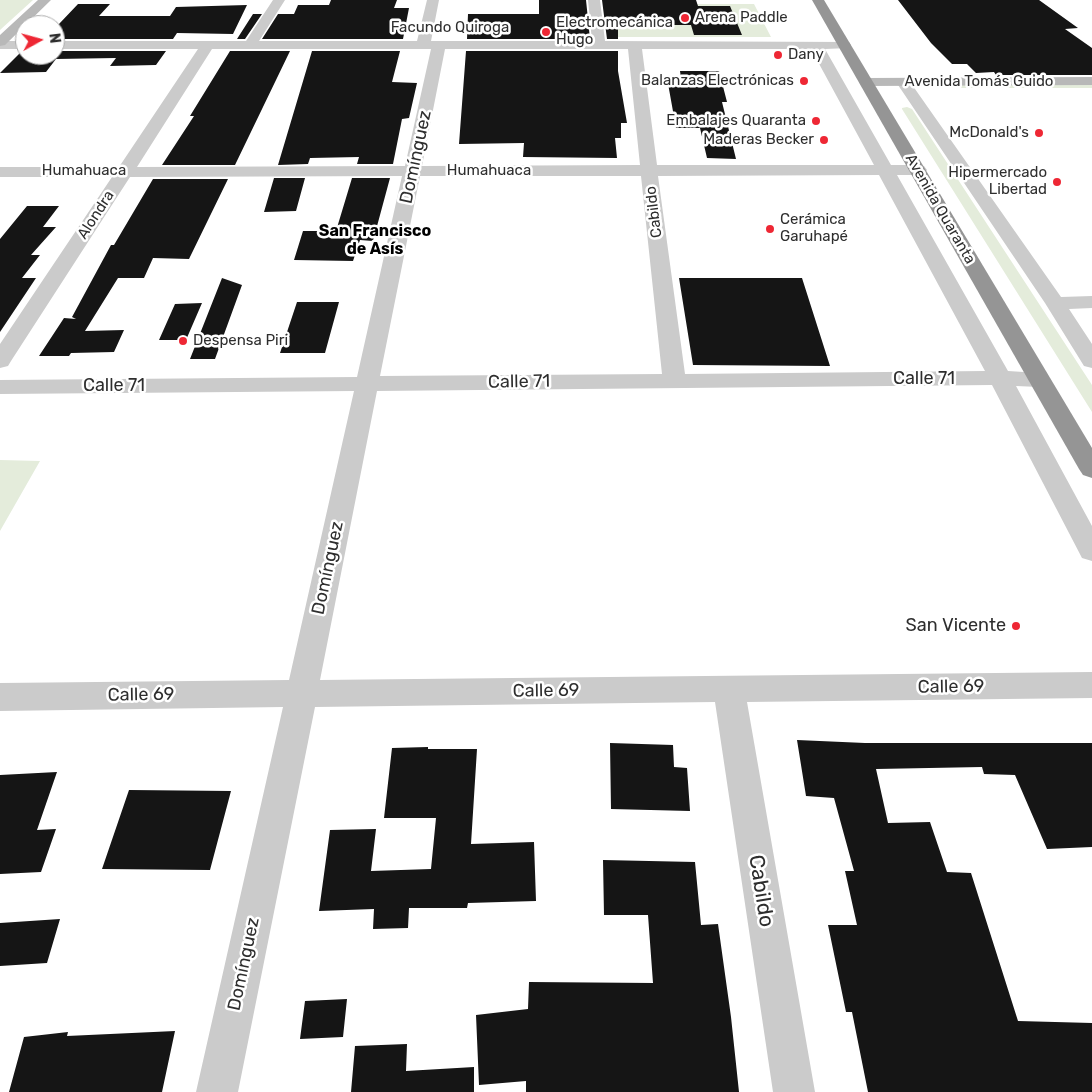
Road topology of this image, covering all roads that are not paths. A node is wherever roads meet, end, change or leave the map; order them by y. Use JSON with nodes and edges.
{"nodes":[{"id":1,"x":45,"y":0,"type":"edge"},
{"id":2,"x":279,"y":0,"type":"edge"},
{"id":3,"x":432,"y":0,"type":"edge"},
{"id":4,"x":594,"y":0,"type":"edge"},
{"id":5,"x":818,"y":0,"type":"edge"},
{"id":6,"x":0,"y":43,"type":"edge"},
{"id":7,"x":15,"y":44,"type":"edge"},
{"id":8,"x":250,"y":44,"type":"junction"},
{"id":9,"x":431,"y":44,"type":"junction"},
{"id":10,"x":599,"y":44,"type":"junction"},
{"id":11,"x":634,"y":44,"type":"junction"},
{"id":12,"x":65,"y":45,"type":"edge"},
{"id":13,"x":208,"y":45,"type":"junction"},
{"id":14,"x":816,"y":45,"type":"junction"},
{"id":15,"x":844,"y":45,"type":"junction"},
{"id":16,"x":1092,"y":82,"type":"edge"},
{"id":17,"x":870,"y":88,"type":"junction"},
{"id":18,"x":907,"y":88,"type":"junction"},
{"id":19,"x":1092,"y":94,"type":"edge"},
{"id":20,"x":649,"y":170,"type":"junction"},
{"id":21,"x":886,"y":170,"type":"junction"},
{"id":22,"x":918,"y":170,"type":"junction"},
{"id":23,"x":125,"y":171,"type":"junction"},
{"id":24,"x":413,"y":171,"type":"junction"},
{"id":25,"x":0,"y":172,"type":"edge"},
{"id":26,"x":1056,"y":302,"type":"junction"},
{"id":27,"x":1092,"y":302,"type":"edge"},
{"id":28,"x":0,"y":361,"type":"edge"},
{"id":29,"x":1092,"y":362,"type":"edge"},
{"id":30,"x":1000,"y":378,"type":"junction"},
{"id":31,"x":1038,"y":380,"type":"junction"},
{"id":32,"x":674,"y":381,"type":"junction"},
{"id":33,"x":368,"y":384,"type":"junction"},
{"id":34,"x":0,"y":387,"type":"edge"},
{"id":35,"x":1092,"y":469,"type":"edge"},
{"id":36,"x":1092,"y":551,"type":"edge"},
{"id":37,"x":1092,"y":685,"type":"edge"},
{"id":38,"x":729,"y":689,"type":"junction"},
{"id":39,"x":302,"y":694,"type":"junction"},
{"id":40,"x":0,"y":697,"type":"edge"},
{"id":41,"x":218,"y":1092,"type":"edge"},
{"id":42,"x":794,"y":1092,"type":"edge"}],
"edges":[{"from":1,"to":6,"type":"main road"},
{"from":2,"to":8,"type":"street"},
{"from":3,"to":9,"type":"street","name":"Domínguez"},
{"from":4,"to":10,"type":"street"},
{"from":5,"to":15,"type":"highway","name":"Avenida Quaranta"},
{"from":6,"to":7,"type":"street"},
{"from":8,"to":9,"type":"street","name":"Facundo Quiroga"},
{"from":8,"to":13,"type":"street","name":"Facundo Quiroga"},
{"from":9,"to":10,"type":"street","name":"Facundo Quiroga"},
{"from":9,"to":24,"type":"street","name":"Domínguez"},
{"from":10,"to":11,"type":"street","name":"Facundo Quiroga"},
{"from":11,"to":14,"type":"street","name":"Facundo Quiroga"},
{"from":11,"to":20,"type":"street","name":"Cabildo"},
{"from":12,"to":13,"type":"street","name":"Facundo Quiroga"},
{"from":13,"to":23,"type":"street","name":"Alondra"},
{"from":14,"to":15,"type":"street","name":"Facundo Quiroga"},
{"from":14,"to":21,"type":"street"},
{"from":15,"to":17,"type":"highway","name":"Avenida Quaranta"},
{"from":16,"to":18,"type":"main road","name":"Avenida Tomás Guido"},
{"from":17,"to":18,"type":"main road","name":"Avenida Tomás Guido"},
{"from":17,"to":22,"type":"highway","name":"Avenida Quaranta"},
{"from":18,"to":19,"type":"main road","name":"Avenida Tomás Guido"},
{"from":18,"to":26,"type":"street"},
{"from":20,"to":21,"type":"street","name":"Humahuaca"},
{"from":20,"to":24,"type":"street","name":"Humahuaca"},
{"from":20,"to":32,"type":"street","name":"Cabildo"},
{"from":21,"to":22,"type":"street","name":"Humahuaca"},
{"from":21,"to":30,"type":"street"},
{"from":22,"to":31,"type":"highway","name":"Avenida Quaranta"},
{"from":23,"to":24,"type":"street","name":"Humahuaca"},
{"from":23,"to":25,"type":"street","name":"Humahuaca"},
{"from":23,"to":28,"type":"street","name":"Alondra"},
{"from":24,"to":33,"type":"street","name":"Domínguez"},
{"from":26,"to":27,"type":"street"},
{"from":26,"to":29,"type":"street"},
{"from":30,"to":31,"type":"street","name":"Calle 71"},
{"from":30,"to":32,"type":"street","name":"Calle 71"},
{"from":30,"to":36,"type":"street"},
{"from":31,"to":35,"type":"highway","name":"Avenida Quaranta"},
{"from":32,"to":33,"type":"street","name":"Calle 71"},
{"from":33,"to":34,"type":"street","name":"Calle 71"},
{"from":33,"to":39,"type":"street","name":"Domínguez"},
{"from":37,"to":38,"type":"street","name":"Calle 69"},
{"from":38,"to":39,"type":"street","name":"Calle 69"},
{"from":38,"to":42,"type":"street","name":"Cabildo"},
{"from":39,"to":40,"type":"street","name":"Calle 69"},
{"from":39,"to":41,"type":"street","name":"Domínguez"}]}
